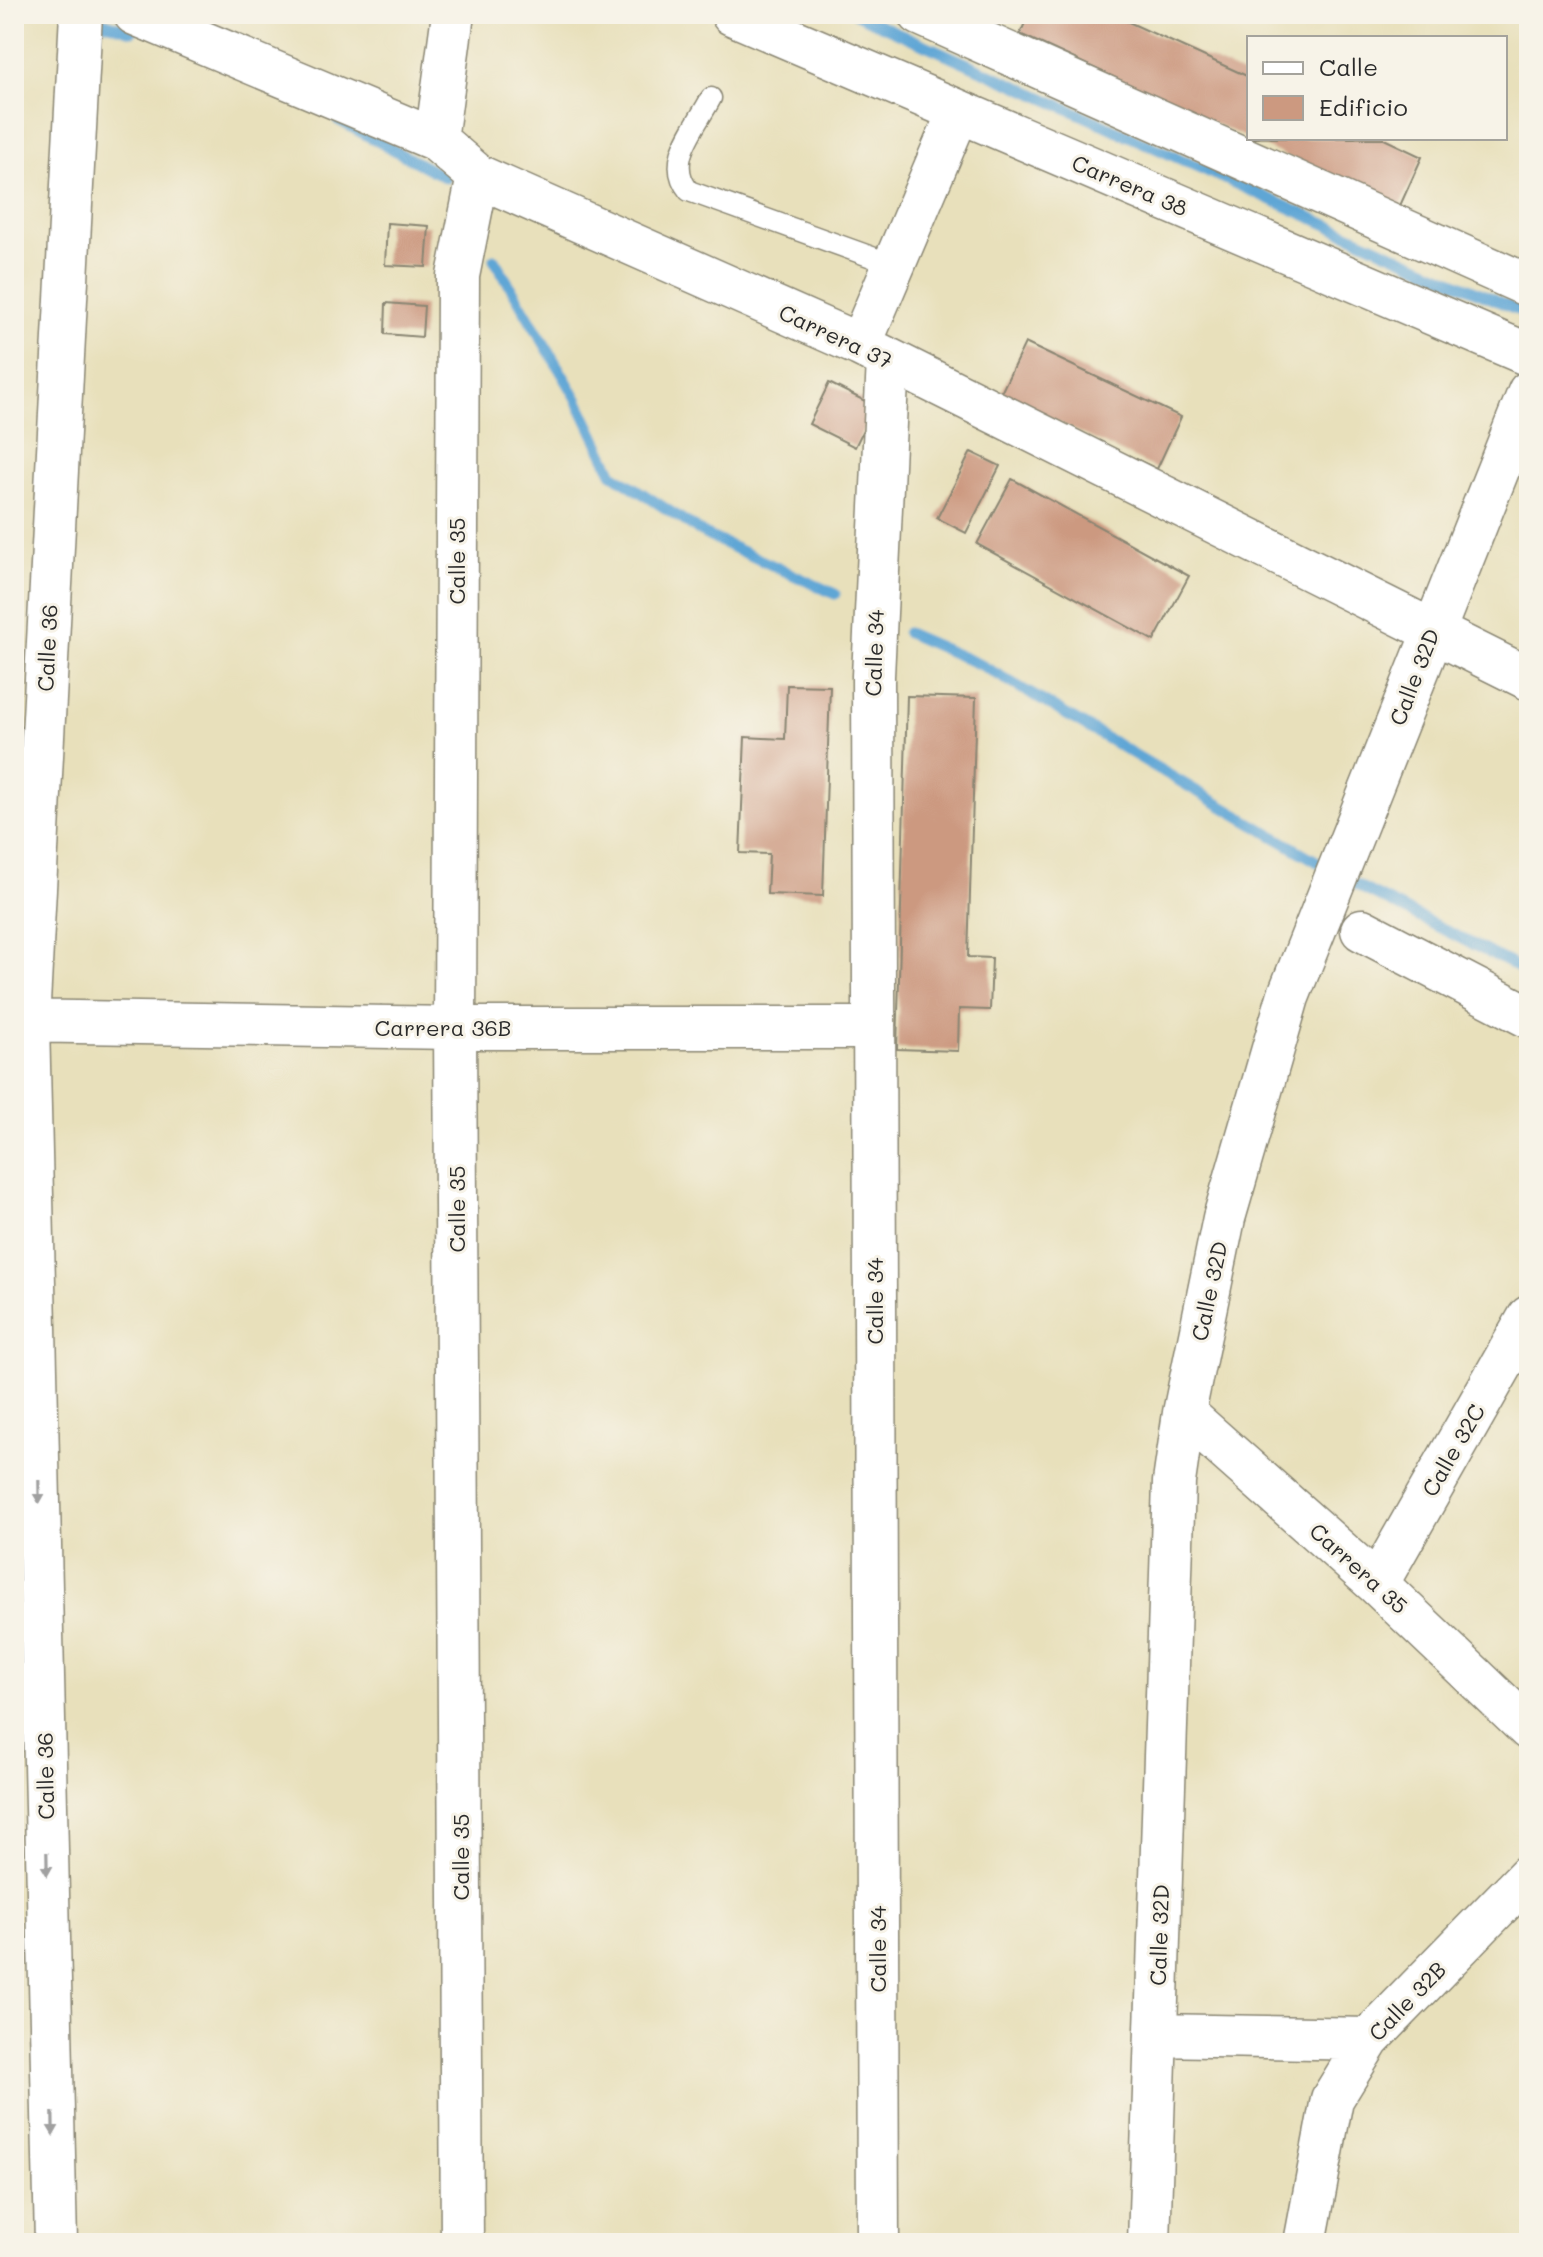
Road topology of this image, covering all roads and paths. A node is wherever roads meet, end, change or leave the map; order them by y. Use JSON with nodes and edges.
{"nodes":[{"id":1,"x":135,"y":14,"type":"edge"},
{"id":2,"x":453,"y":14,"type":"edge"},
{"id":3,"x":732,"y":14,"type":"edge"},
{"id":4,"x":920,"y":14,"type":"edge"},
{"id":5,"x":993,"y":29,"type":"edge"},
{"id":6,"x":79,"y":32,"type":"edge"},
{"id":7,"x":711,"y":98,"type":"dead end"},
{"id":8,"x":959,"y":111,"type":"junction"},
{"id":9,"x":436,"y":140,"type":"junction"},
{"id":10,"x":478,"y":176,"type":"junction"},
{"id":11,"x":894,"y":265,"type":"junction"},
{"id":12,"x":1529,"y":286,"type":"edge"},
{"id":13,"x":874,"y":353,"type":"junction"},
{"id":14,"x":1529,"y":355,"type":"edge"},
{"id":15,"x":1529,"y":392,"type":"edge"},
{"id":16,"x":1431,"y":631,"type":"junction"},
{"id":17,"x":1529,"y":679,"type":"edge"},
{"id":18,"x":1362,"y":930,"type":"dead end"},
{"id":19,"x":1529,"y":1017,"type":"edge"},
{"id":20,"x":21,"y":1022,"type":"edge"},
{"id":21,"x":455,"y":1028,"type":"junction"},
{"id":22,"x":873,"y":1028,"type":"junction"},
{"id":23,"x":1529,"y":1317,"type":"edge"},
{"id":24,"x":1184,"y":1413,"type":"junction"},
{"id":25,"x":1377,"y":1584,"type":"junction"},
{"id":26,"x":1529,"y":1729,"type":"edge"},
{"id":27,"x":1529,"y":1875,"type":"edge"},
{"id":28,"x":1156,"y":2035,"type":"junction"},
{"id":29,"x":1369,"y":2039,"type":"junction"},
{"id":30,"x":56,"y":2243,"type":"edge"},
{"id":31,"x":462,"y":2243,"type":"edge"},
{"id":32,"x":878,"y":2243,"type":"edge"},
{"id":33,"x":1149,"y":2243,"type":"edge"},
{"id":34,"x":1305,"y":2243,"type":"edge"}],
"edges":[{"from":1,"to":9,"type":"street","name":"Carrera 37"},
{"from":2,"to":9,"type":"street"},
{"from":3,"to":8,"type":"street","name":"Carrera 38"},
{"from":4,"to":5,"type":"street"},
{"from":5,"to":12,"type":"street"},
{"from":6,"to":20,"type":"street","name":"Calle 36"},
{"from":7,"to":11,"type":"lane"},
{"from":8,"to":11,"type":"street","name":"Calle 34"},
{"from":8,"to":14,"type":"street","name":"Carrera 38"},
{"from":9,"to":10,"type":"street","name":"Carrera 37"},
{"from":10,"to":13,"type":"street","name":"Carrera 37"},
{"from":10,"to":21,"type":"street","name":"Calle 35"},
{"from":11,"to":13,"type":"street","name":"Calle 34"},
{"from":13,"to":16,"type":"street","name":"Carrera 37"},
{"from":13,"to":22,"type":"street","name":"Calle 34"},
{"from":15,"to":16,"type":"street","name":"Calle 32D"},
{"from":16,"to":17,"type":"street","name":"Carrera 37"},
{"from":16,"to":24,"type":"street","name":"Calle 32D"},
{"from":18,"to":19,"type":"street"},
{"from":20,"to":21,"type":"street","name":"Carrera 36B"},
{"from":20,"to":30,"type":"street","name":"Calle 36","one_way":true},
{"from":21,"to":22,"type":"street","name":"Carrera 36B"},
{"from":21,"to":31,"type":"street","name":"Calle 35"},
{"from":22,"to":32,"type":"street","name":"Calle 34"},
{"from":23,"to":25,"type":"street","name":"Calle 32C"},
{"from":24,"to":25,"type":"street","name":"Carrera 35"},
{"from":24,"to":28,"type":"street","name":"Calle 32D"},
{"from":25,"to":26,"type":"street","name":"Carrera 35"},
{"from":27,"to":29,"type":"street","name":"Calle 32B"},
{"from":28,"to":29,"type":"street"},
{"from":28,"to":33,"type":"street","name":"Calle 32D"},
{"from":29,"to":34,"type":"street","name":"Calle 32B"}]}
